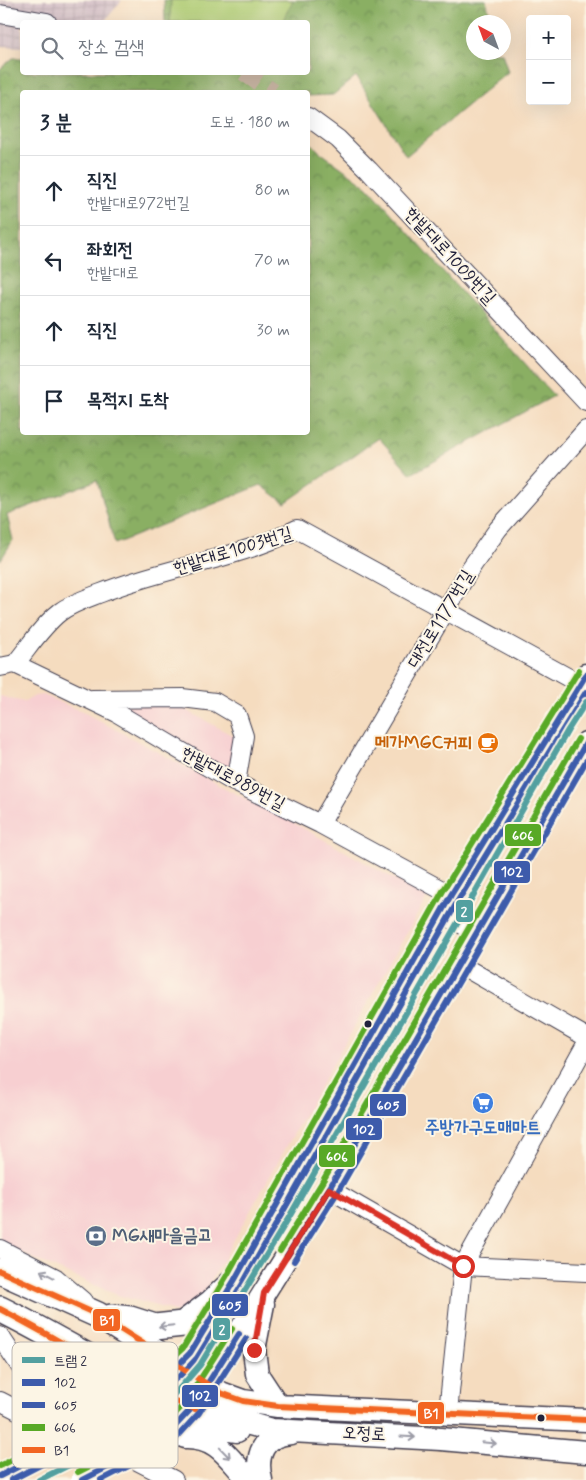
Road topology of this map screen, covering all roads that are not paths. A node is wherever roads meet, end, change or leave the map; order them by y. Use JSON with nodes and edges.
{"nodes":[{"id":1,"x":0,"y":14,"type":"edge"},
{"id":2,"x":35,"y":20,"type":"edge"},
{"id":3,"x":310,"y":118,"type":"edge"},
{"id":4,"x":586,"y":402,"type":"edge"},
{"id":5,"x":586,"y":430,"type":"edge"},
{"id":6,"x":445,"y":611,"type":"junction"},
{"id":7,"x":8,"y":665,"type":"edge"},
{"id":8,"x":583,"y":679,"type":"edge"},
{"id":9,"x":89,"y":699,"type":"junction"},
{"id":10,"x":586,"y":743,"type":"edge"},
{"id":11,"x":236,"y":783,"type":"junction"},
{"id":12,"x":320,"y":824,"type":"junction"},
{"id":13,"x":446,"y":904,"type":"junction"},
{"id":14,"x":476,"y":933,"type":"junction"},
{"id":15,"x":459,"y":964,"type":"junction"},
{"id":16,"x":586,"y":1037,"type":"edge"},
{"id":17,"x":586,"y":1044,"type":"edge"},
{"id":18,"x":329,"y":1189,"type":"junction"},
{"id":19,"x":0,"y":1249,"type":"edge"},
{"id":20,"x":463,"y":1266,"type":"junction"},
{"id":21,"x":0,"y":1271,"type":"edge"},
{"id":22,"x":586,"y":1272,"type":"edge"},
{"id":23,"x":234,"y":1281,"type":"junction"},
{"id":24,"x":264,"y":1293,"type":"junction"},
{"id":25,"x":0,"y":1308,"type":"edge"},
{"id":26,"x":98,"y":1315,"type":"junction"},
{"id":27,"x":0,"y":1336,"type":"edge"},
{"id":28,"x":60,"y":1342,"type":"edge"},
{"id":29,"x":140,"y":1342,"type":"edge"},
{"id":30,"x":12,"y":1354,"type":"edge"},
{"id":31,"x":178,"y":1365,"type":"edge"},
{"id":32,"x":178,"y":1367,"type":"edge"},
{"id":33,"x":207,"y":1384,"type":"junction"},
{"id":34,"x":0,"y":1400,"type":"edge"},
{"id":35,"x":178,"y":1402,"type":"edge"},
{"id":36,"x":278,"y":1406,"type":"junction"},
{"id":37,"x":12,"y":1407,"type":"edge"},
{"id":38,"x":192,"y":1408,"type":"junction"},
{"id":39,"x":448,"y":1412,"type":"junction"},
{"id":40,"x":586,"y":1420,"type":"edge"},
{"id":41,"x":178,"y":1423,"type":"edge"},
{"id":42,"x":272,"y":1430,"type":"junction"},
{"id":43,"x":311,"y":1431,"type":"junction"},
{"id":44,"x":178,"y":1435,"type":"edge"},
{"id":45,"x":178,"y":1438,"type":"edge"},
{"id":46,"x":586,"y":1452,"type":"edge"},
{"id":47,"x":16,"y":1468,"type":"edge"},
{"id":48,"x":105,"y":1468,"type":"edge"},
{"id":49,"x":151,"y":1468,"type":"edge"},
{"id":50,"x":0,"y":1476,"type":"edge"},
{"id":51,"x":82,"y":1480,"type":"edge"},
{"id":52,"x":174,"y":1480,"type":"edge"},
{"id":53,"x":249,"y":1480,"type":"edge"},
{"id":54,"x":261,"y":1480,"type":"edge"}],
"edges":[{"from":1,"to":2,"type":"street"},
{"from":3,"to":4,"type":"street","name":"한밭대로1009번길"},
{"from":5,"to":6,"type":"street","name":"대전로1177번길"},
{"from":6,"to":7,"type":"street","name":"한밭대로1003번길"},
{"from":6,"to":8,"type":"street","name":"한밭대로1003번길"},
{"from":6,"to":12,"type":"street","name":"대전로1177번길"},
{"from":7,"to":9,"type":"street","name":"한밭대로989번길"},
{"from":8,"to":13,"type":"main road"},
{"from":9,"to":11,"type":"street","name":"한밭대로989번길"},
{"from":9,"to":11,"type":"street"},
{"from":10,"to":14,"type":"main road"},
{"from":11,"to":12,"type":"street","name":"한밭대로989번길"},
{"from":12,"to":13,"type":"street","name":"한밭대로989번길"},
{"from":13,"to":14,"type":"street","name":"한밭대로989번길"},
{"from":13,"to":23,"type":"main road"},
{"from":14,"to":15,"type":"main road"},
{"from":15,"to":16,"type":"street"},
{"from":15,"to":18,"type":"main road"},
{"from":17,"to":20,"type":"street"},
{"from":18,"to":20,"type":"street"},
{"from":18,"to":24,"type":"main road"},
{"from":26,"to":19,"type":"street","one_way":true},
{"from":20,"to":22,"type":"street"},
{"from":20,"to":39,"type":"street"},
{"from":21,"to":26,"type":"highway"},
{"from":23,"to":26,"type":"highway","one_way":true},
{"from":23,"to":31,"type":"main road"},
{"from":24,"to":33,"type":"main road"},
{"from":24,"to":36,"type":"main road"},
{"from":25,"to":28,"type":"highway"},
{"from":26,"to":29,"type":"highway"},
{"from":27,"to":30,"type":"street"},
{"from":32,"to":33,"type":"main road","name":"오정로"},
{"from":33,"to":36,"type":"main road","name":"오정로"},
{"from":33,"to":38,"type":"main road"},
{"from":34,"to":37,"type":"street"},
{"from":35,"to":38,"type":"main road","name":"오정로"},
{"from":36,"to":39,"type":"main road","name":"오정로"},
{"from":38,"to":41,"type":"main road"},
{"from":38,"to":42,"type":"main road","name":"오정로"},
{"from":39,"to":40,"type":"main road","name":"오정로"},
{"from":42,"to":43,"type":"main road","name":"오정로"},
{"from":42,"to":44,"type":"main road"},
{"from":43,"to":46,"type":"main road","name":"오정로","one_way":true},
{"from":43,"to":54,"type":"main road"},
{"from":45,"to":53,"type":"main road","one_way":true},
{"from":47,"to":50,"type":"main road","bridge":true},
{"from":48,"to":51,"type":"main road","bridge":true},
{"from":49,"to":52,"type":"street"}]}
